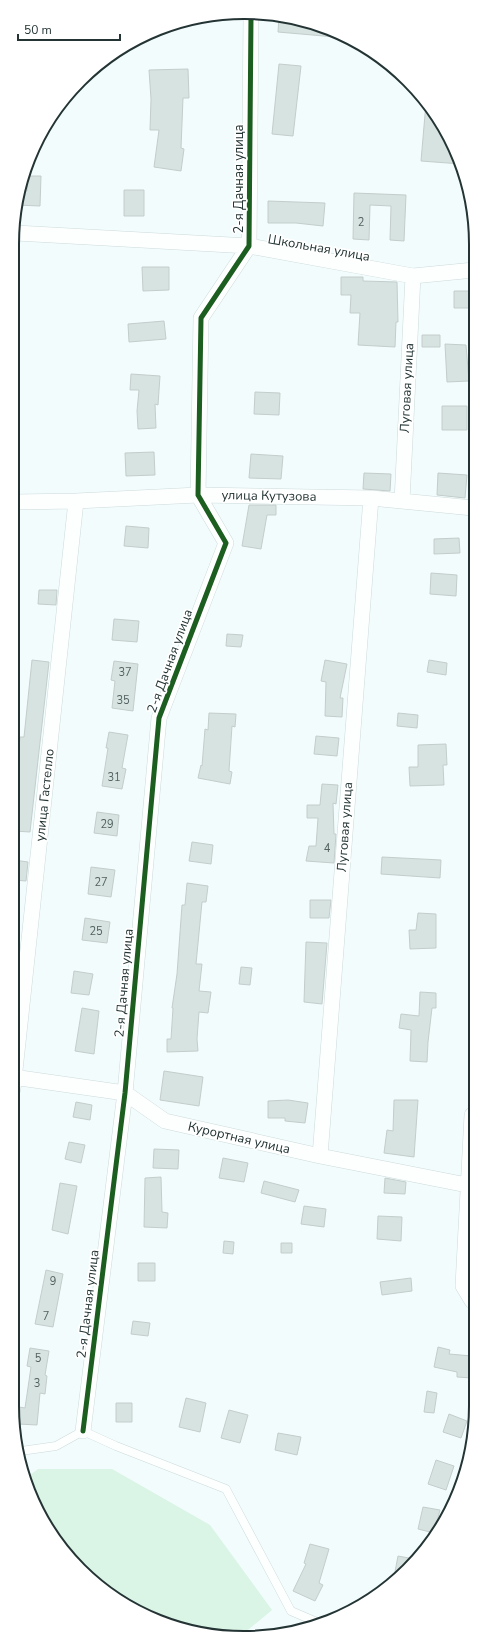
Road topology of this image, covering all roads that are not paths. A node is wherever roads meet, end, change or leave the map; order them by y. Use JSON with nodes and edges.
{"nodes":[{"id":1,"x":251,"y":19,"type":"edge"},
{"id":2,"x":19,"y":233,"type":"edge"},
{"id":3,"x":249,"y":246,"type":"junction"},
{"id":4,"x":469,"y":270,"type":"edge"},
{"id":5,"x":413,"y":276,"type":"junction"},
{"id":6,"x":198,"y":495,"type":"junction"},
{"id":7,"x":371,"y":498,"type":"junction"},
{"id":8,"x":76,"y":501,"type":"junction"},
{"id":9,"x":402,"y":501,"type":"junction"},
{"id":10,"x":19,"y":502,"type":"edge"},
{"id":11,"x":469,"y":508,"type":"edge"},
{"id":12,"x":19,"y":1034,"type":"edge"},
{"id":13,"x":19,"y":1082,"type":"edge"},
{"id":14,"x":125,"y":1093,"type":"junction"},
{"id":15,"x":320,"y":1156,"type":"junction"},
{"id":16,"x":469,"y":1185,"type":"edge"},
{"id":17,"x":469,"y":1199,"type":"edge"},
{"id":18,"x":469,"y":1296,"type":"edge"},
{"id":19,"x":83,"y":1431,"type":"junction"},
{"id":20,"x":23,"y":1451,"type":"edge"},
{"id":21,"x":312,"y":1620,"type":"edge"}],
"edges":[{"from":1,"to":3,"type":"street","name":"2-я Дачная улица"},
{"from":2,"to":3,"type":"street","name":"Школьная улица"},
{"from":3,"to":5,"type":"street","name":"Школьная улица"},
{"from":3,"to":6,"type":"street","name":"2-я Дачная улица"},
{"from":4,"to":5,"type":"street","name":"Школьная улица"},
{"from":5,"to":9,"type":"street","name":"Луговая улица"},
{"from":6,"to":7,"type":"street","name":"улица Кутузова"},
{"from":6,"to":8,"type":"street","name":"улица Кутузова"},
{"from":6,"to":14,"type":"street","name":"2-я Дачная улица"},
{"from":7,"to":9,"type":"street","name":"улица Кутузова"},
{"from":7,"to":15,"type":"street","name":"Луговая улица"},
{"from":8,"to":10,"type":"street","name":"улица Кутузова"},
{"from":8,"to":12,"type":"street","name":"улица Гастелло"},
{"from":9,"to":11,"type":"street","name":"улица Кутузова"},
{"from":13,"to":14,"type":"street","name":"Курортная улица"},
{"from":14,"to":15,"type":"street","name":"Курортная улица"},
{"from":14,"to":19,"type":"street","name":"2-я Дачная улица"},
{"from":15,"to":16,"type":"street","name":"Курортная улица"},
{"from":17,"to":18,"type":"street"},
{"from":19,"to":20,"type":"lane"},
{"from":19,"to":21,"type":"lane"}]}
